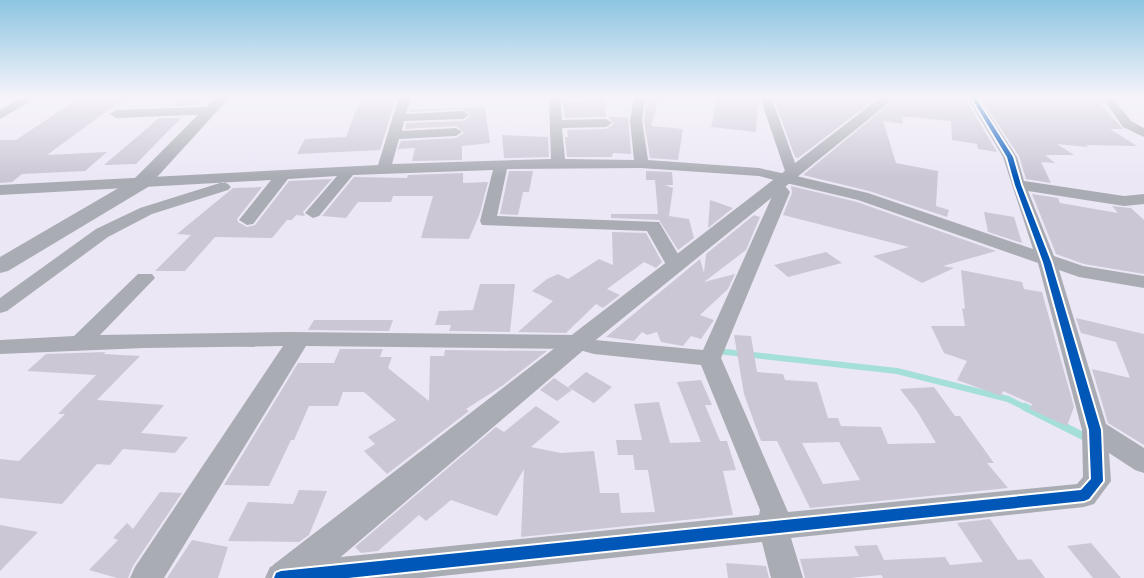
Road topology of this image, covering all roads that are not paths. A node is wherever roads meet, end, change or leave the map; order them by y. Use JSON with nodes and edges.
{"nodes":[{"id":1,"x":196,"y":124,"type":"edge"},
{"id":2,"x":396,"y":124,"type":"edge"},
{"id":3,"x":555,"y":124,"type":"edge"},
{"id":4,"x":636,"y":124,"type":"edge"},
{"id":5,"x":772,"y":124,"type":"edge"},
{"id":6,"x":855,"y":124,"type":"edge"},
{"id":7,"x":990,"y":124,"type":"edge"},
{"id":8,"x":1127,"y":124,"type":"edge"},
{"id":9,"x":456,"y":132,"type":"dead end"},
{"id":10,"x":1144,"y":133,"type":"edge"},
{"id":11,"x":393,"y":135,"type":"junction"},
{"id":12,"x":558,"y":163,"type":"junction"},
{"id":13,"x":641,"y":164,"type":"junction"},
{"id":14,"x":501,"y":165,"type":"junction"},
{"id":15,"x":384,"y":169,"type":"junction"},
{"id":16,"x":348,"y":172,"type":"junction"},
{"id":17,"x":282,"y":176,"type":"junction"},
{"id":18,"x":262,"y":177,"type":"junction"},
{"id":19,"x":784,"y":177,"type":"junction"},
{"id":20,"x":141,"y":183,"type":"junction"},
{"id":21,"x":1018,"y":185,"type":"junction"},
{"id":22,"x":0,"y":190,"type":"edge"},
{"id":23,"x":1144,"y":199,"type":"edge"},
{"id":24,"x":129,"y":204,"type":"dead end"},
{"id":25,"x":313,"y":213,"type":"dead end"},
{"id":26,"x":247,"y":220,"type":"dead end"},
{"id":27,"x":102,"y":233,"type":"junction"},
{"id":28,"x":1047,"y":262,"type":"junction"},
{"id":29,"x":675,"y":264,"type":"junction"},
{"id":30,"x":0,"y":266,"type":"edge"},
{"id":31,"x":145,"y":278,"type":"dead end"},
{"id":32,"x":1144,"y":282,"type":"edge"},
{"id":33,"x":0,"y":307,"type":"edge"},
{"id":34,"x":81,"y":341,"type":"junction"},
{"id":35,"x":298,"y":341,"type":"junction"},
{"id":36,"x":577,"y":342,"type":"junction"},
{"id":37,"x":0,"y":346,"type":"edge"},
{"id":38,"x":710,"y":358,"type":"junction"},
{"id":39,"x":1095,"y":430,"type":"junction"},
{"id":40,"x":1144,"y":462,"type":"edge"},
{"id":41,"x":773,"y":526,"type":"junction"},
{"id":42,"x":286,"y":577,"type":"edge"},
{"id":43,"x":146,"y":578,"type":"edge"},
{"id":44,"x":787,"y":578,"type":"edge"}],
"edges":[{"from":1,"to":20,"type":"street"},
{"from":2,"to":11,"type":"street"},
{"from":3,"to":12,"type":"street"},
{"from":4,"to":13,"type":"street"},
{"from":5,"to":19,"type":"street"},
{"from":6,"to":19,"type":"street"},
{"from":7,"to":21,"type":"street"},
{"from":8,"to":10,"type":"street"},
{"from":9,"to":11,"type":"street"},
{"from":11,"to":15,"type":"street"},
{"from":12,"to":13,"type":"street"},
{"from":12,"to":14,"type":"street"},
{"from":13,"to":19,"type":"street"},
{"from":14,"to":15,"type":"street"},
{"from":14,"to":29,"type":"street"},
{"from":15,"to":16,"type":"street"},
{"from":16,"to":17,"type":"street"},
{"from":16,"to":25,"type":"street"},
{"from":17,"to":18,"type":"street"},
{"from":17,"to":26,"type":"street"},
{"from":18,"to":20,"type":"street"},
{"from":18,"to":27,"type":"street"},
{"from":19,"to":28,"type":"street"},
{"from":19,"to":29,"type":"street"},
{"from":19,"to":38,"type":"street"},
{"from":20,"to":22,"type":"street"},
{"from":20,"to":30,"type":"street"},
{"from":21,"to":23,"type":"street"},
{"from":21,"to":28,"type":"street"},
{"from":24,"to":27,"type":"street"},
{"from":27,"to":33,"type":"street"},
{"from":28,"to":32,"type":"street"},
{"from":28,"to":39,"type":"street"},
{"from":29,"to":36,"type":"street"},
{"from":31,"to":34,"type":"street"},
{"from":34,"to":35,"type":"street"},
{"from":34,"to":37,"type":"street"},
{"from":35,"to":36,"type":"street"},
{"from":35,"to":43,"type":"street"},
{"from":36,"to":38,"type":"street"},
{"from":36,"to":42,"type":"street"},
{"from":38,"to":41,"type":"street"},
{"from":39,"to":40,"type":"street"},
{"from":39,"to":41,"type":"street"},
{"from":41,"to":42,"type":"street"},
{"from":41,"to":44,"type":"street"}]}
